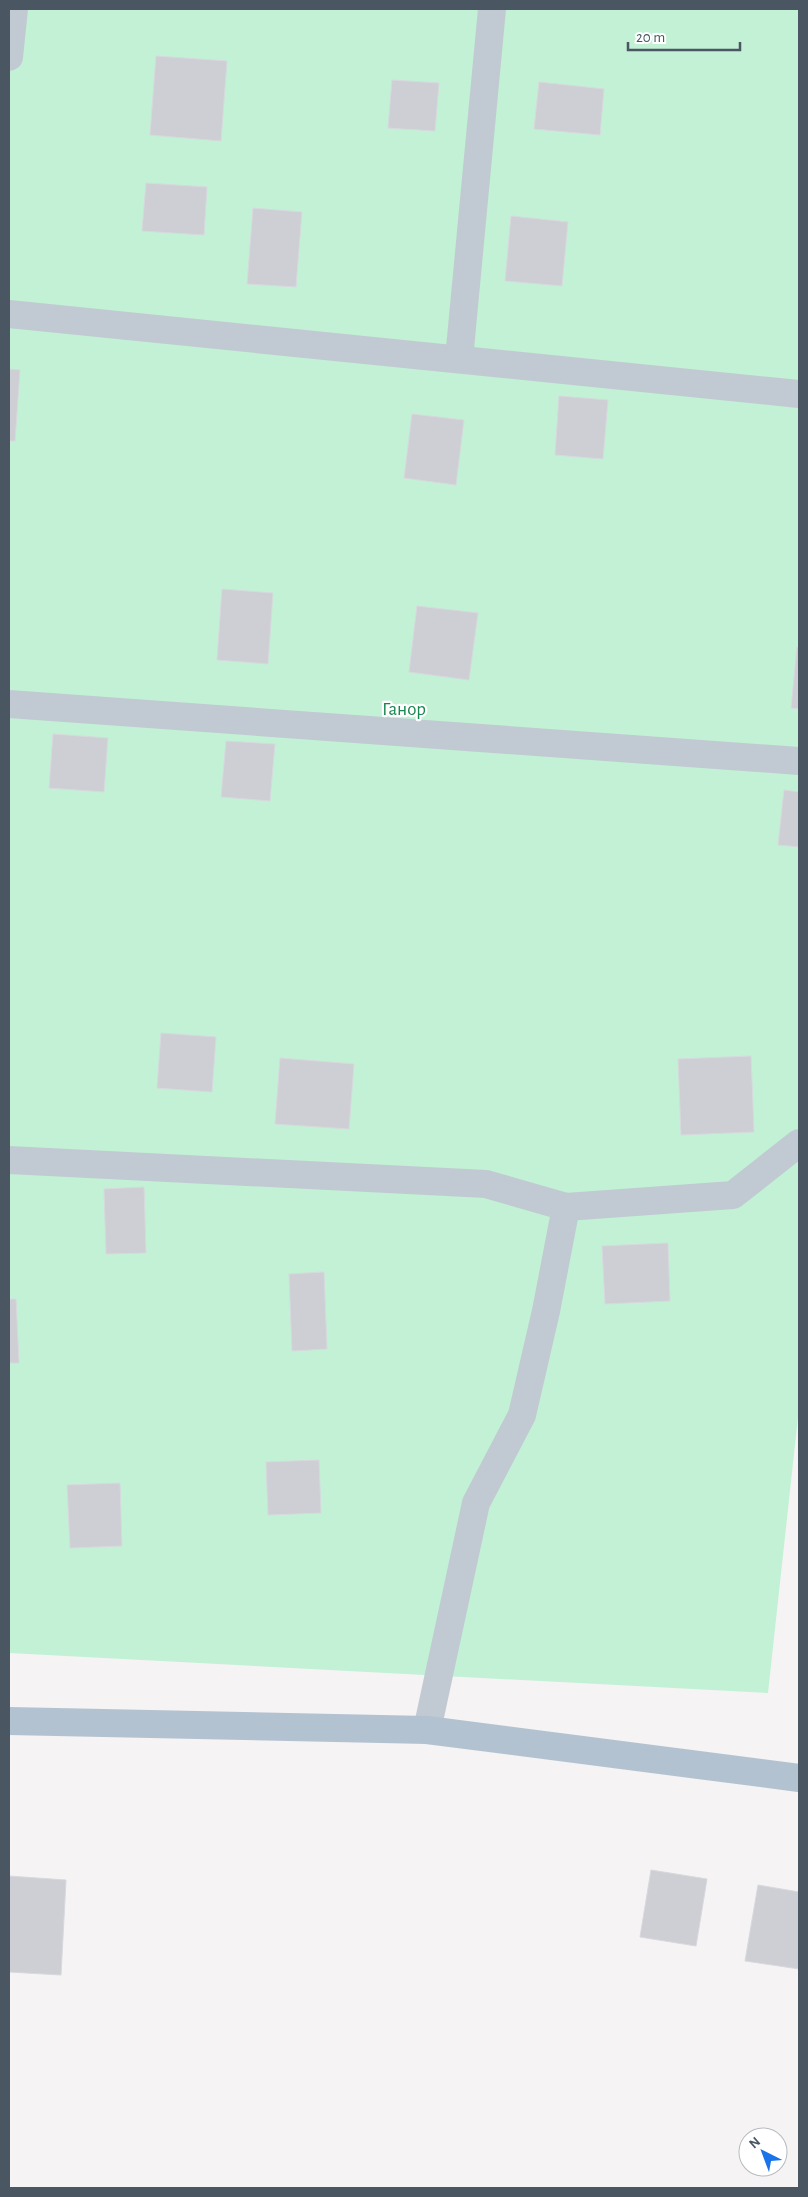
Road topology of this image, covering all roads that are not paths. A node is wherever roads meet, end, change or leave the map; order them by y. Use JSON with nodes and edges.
{"nodes":[{"id":1,"x":14,"y":9,"type":"edge"},
{"id":2,"x":492,"y":9,"type":"edge"},
{"id":3,"x":9,"y":57,"type":"edge"},
{"id":4,"x":9,"y":314,"type":"edge"},
{"id":5,"x":459,"y":359,"type":"junction"},
{"id":6,"x":799,"y":394,"type":"edge"},
{"id":7,"x":9,"y":704,"type":"edge"},
{"id":8,"x":799,"y":761,"type":"edge"},
{"id":9,"x":799,"y":1143,"type":"edge"},
{"id":10,"x":9,"y":1160,"type":"edge"},
{"id":11,"x":566,"y":1207,"type":"junction"},
{"id":12,"x":9,"y":1721,"type":"edge"},
{"id":13,"x":427,"y":1730,"type":"junction"},
{"id":14,"x":799,"y":1778,"type":"edge"}],
"edges":[{"from":1,"to":3,"type":"street"},
{"from":2,"to":5,"type":"street"},
{"from":4,"to":5,"type":"street"},
{"from":5,"to":6,"type":"street"},
{"from":7,"to":8,"type":"street"},
{"from":9,"to":11,"type":"street"},
{"from":10,"to":11,"type":"street"},
{"from":11,"to":13,"type":"street"},
{"from":12,"to":13,"type":"main road"},
{"from":13,"to":14,"type":"main road"}]}
